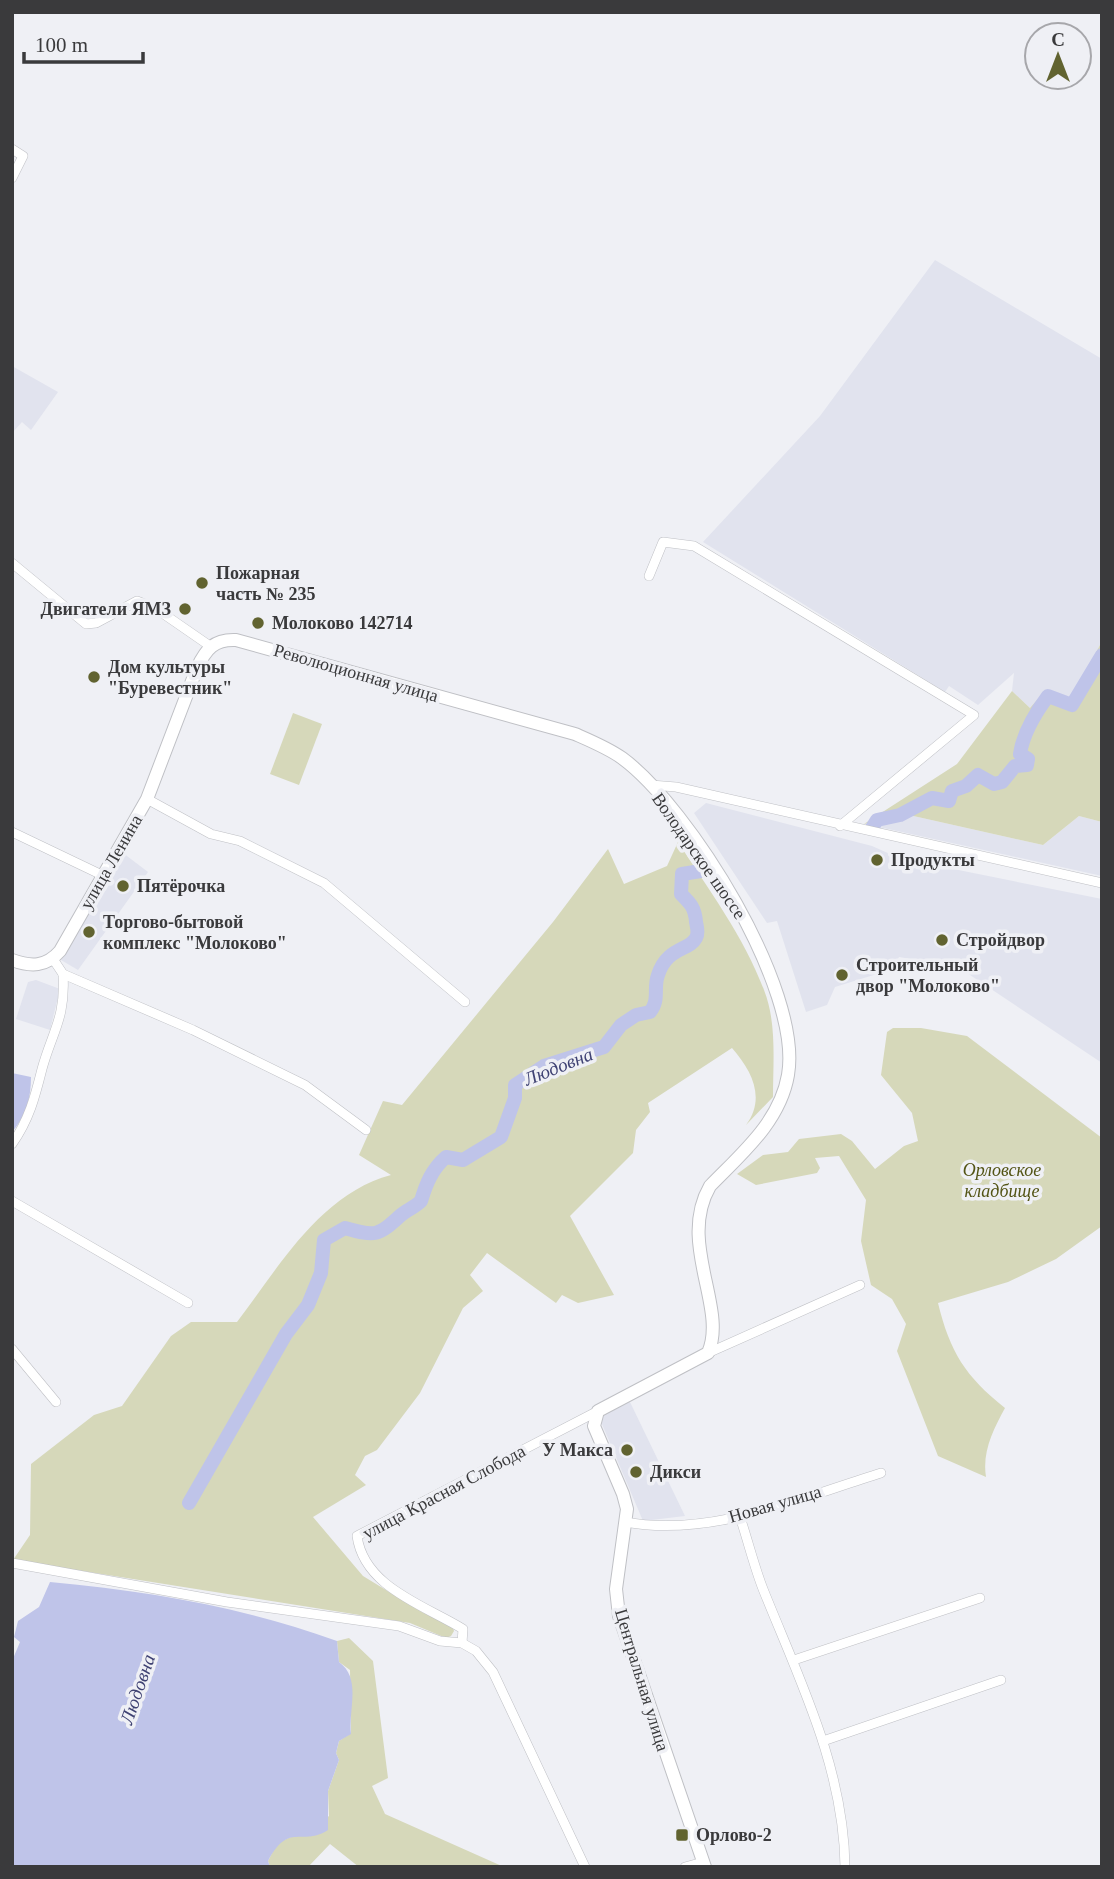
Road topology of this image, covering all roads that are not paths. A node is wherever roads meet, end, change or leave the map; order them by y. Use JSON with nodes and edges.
{"nodes":[{"id":1,"x":12,"y":149,"type":"edge"},
{"id":2,"x":12,"y":178,"type":"edge"},
{"id":3,"x":12,"y":563,"type":"edge"},
{"id":4,"x":649,"y":576,"type":"dead end"},
{"id":5,"x":210,"y":646,"type":"junction"},
{"id":6,"x":649,"y":785,"type":"junction"},
{"id":7,"x":147,"y":799,"type":"junction"},
{"id":8,"x":840,"y":826,"type":"junction"},
{"id":9,"x":12,"y":832,"type":"edge"},
{"id":10,"x":104,"y":876,"type":"junction"},
{"id":11,"x":1102,"y":883,"type":"edge"},
{"id":12,"x":52,"y":959,"type":"junction"},
{"id":13,"x":12,"y":960,"type":"edge"},
{"id":14,"x":63,"y":974,"type":"junction"},
{"id":15,"x":465,"y":1002,"type":"dead end"},
{"id":16,"x":366,"y":1130,"type":"dead end"},
{"id":17,"x":12,"y":1144,"type":"edge"},
{"id":18,"x":12,"y":1201,"type":"edge"},
{"id":19,"x":860,"y":1285,"type":"dead end"},
{"id":20,"x":188,"y":1303,"type":"dead end"},
{"id":21,"x":12,"y":1349,"type":"edge"},
{"id":22,"x":708,"y":1353,"type":"junction"},
{"id":23,"x":56,"y":1402,"type":"dead end"},
{"id":24,"x":598,"y":1410,"type":"junction"},
{"id":25,"x":881,"y":1473,"type":"dead end"},
{"id":26,"x":740,"y":1517,"type":"junction"},
{"id":27,"x":625,"y":1522,"type":"junction"},
{"id":28,"x":12,"y":1563,"type":"edge"},
{"id":29,"x":980,"y":1598,"type":"dead end"},
{"id":30,"x":462,"y":1643,"type":"junction"},
{"id":31,"x":794,"y":1660,"type":"junction"},
{"id":32,"x":1001,"y":1680,"type":"dead end"},
{"id":33,"x":823,"y":1741,"type":"junction"},
{"id":34,"x":704,"y":1865,"type":"edge"},
{"id":35,"x":585,"y":1867,"type":"edge"},
{"id":36,"x":685,"y":1867,"type":"edge"},
{"id":37,"x":845,"y":1867,"type":"edge"}],
"edges":[{"from":1,"to":2,"type":"street"},
{"from":3,"to":5,"type":"street"},
{"from":4,"to":8,"type":"street"},
{"from":5,"to":6,"type":"main road","name":"Революционная улица"},
{"from":5,"to":7,"type":"main road"},
{"from":6,"to":8,"type":"street"},
{"from":6,"to":22,"type":"main road","name":"Володарское шоссе"},
{"from":7,"to":10,"type":"main road","name":"улица Ленина"},
{"from":7,"to":15,"type":"street"},
{"from":8,"to":11,"type":"street"},
{"from":9,"to":10,"type":"street"},
{"from":10,"to":12,"type":"main road","name":"улица Ленина"},
{"from":12,"to":13,"type":"main road"},
{"from":12,"to":14,"type":"street"},
{"from":14,"to":16,"type":"street"},
{"from":14,"to":17,"type":"street"},
{"from":18,"to":20,"type":"street"},
{"from":19,"to":22,"type":"street"},
{"from":21,"to":23,"type":"street"},
{"from":22,"to":24,"type":"main road"},
{"from":24,"to":27,"type":"main road","name":"Центральная улица"},
{"from":24,"to":30,"type":"street","name":"улица Красная Слобода"},
{"from":25,"to":26,"type":"street","name":"Новая улица"},
{"from":26,"to":27,"type":"street","name":"Новая улица"},
{"from":26,"to":31,"type":"street"},
{"from":27,"to":34,"type":"main road","name":"Центральная улица"},
{"from":28,"to":30,"type":"street"},
{"from":29,"to":31,"type":"street"},
{"from":30,"to":35,"type":"street"},
{"from":31,"to":33,"type":"street"},
{"from":32,"to":33,"type":"street"},
{"from":33,"to":37,"type":"street"},
{"from":34,"to":36,"type":"street"}]}
